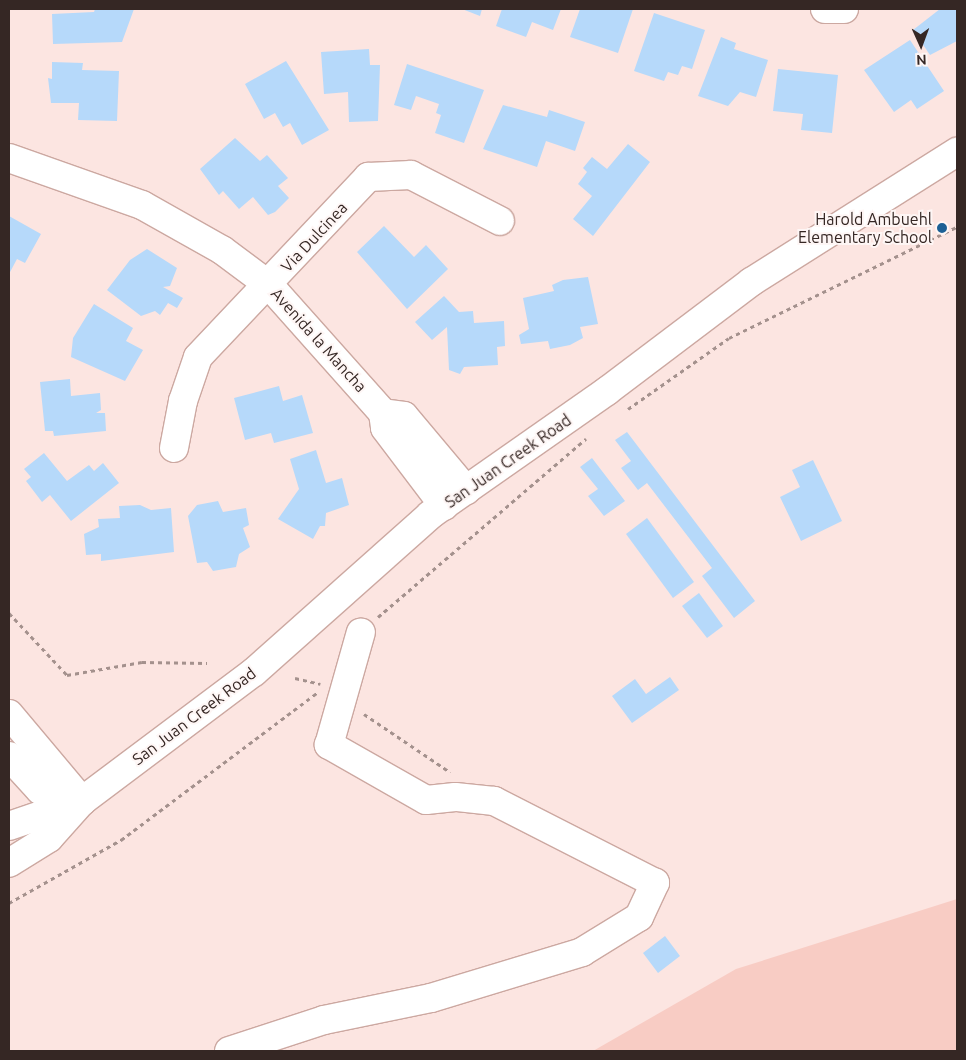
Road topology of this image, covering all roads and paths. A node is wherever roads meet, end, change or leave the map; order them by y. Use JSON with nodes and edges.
{"nodes":[{"id":1,"x":957,"y":152,"type":"edge"},
{"id":2,"x":9,"y":158,"type":"edge"},
{"id":3,"x":500,"y":221,"type":"dead end"},
{"id":4,"x":957,"y":227,"type":"edge"},
{"id":5,"x":269,"y":285,"type":"junction"},
{"id":6,"x":624,"y":412,"type":"dead end"},
{"id":7,"x":594,"y":433,"type":"dead end"},
{"id":8,"x":174,"y":448,"type":"dead end"},
{"id":9,"x":455,"y":498,"type":"junction"},
{"id":10,"x":9,"y":613,"type":"edge"},
{"id":11,"x":361,"y":632,"type":"joint"},
{"id":12,"x":207,"y":663,"type":"dead end"},
{"id":13,"x":295,"y":678,"type":"dead end"},
{"id":14,"x":331,"y":685,"type":"junction"},
{"id":15,"x":9,"y":714,"type":"edge"},
{"id":16,"x":9,"y":756,"type":"edge"},
{"id":17,"x":453,"y":774,"type":"dead end"},
{"id":18,"x":82,"y":802,"type":"junction"},
{"id":19,"x":9,"y":826,"type":"edge"},
{"id":20,"x":9,"y":863,"type":"edge"},
{"id":21,"x":9,"y":903,"type":"edge"},
{"id":22,"x":229,"y":1051,"type":"edge"}],
"edges":[{"from":1,"to":9,"type":"street","name":"San Juan Creek Road"},
{"from":2,"to":5,"type":"street","name":"Avenida la Mancha"},
{"from":3,"to":5,"type":"street","name":"Via Dulcinea"},
{"from":4,"to":6,"type":"path"},
{"from":5,"to":8,"type":"street","name":"Via Dulcinea"},
{"from":5,"to":9,"type":"street","name":"Avenida la Mancha"},
{"from":7,"to":11,"type":"path"},
{"from":9,"to":18,"type":"street","name":"San Juan Creek Road"},
{"from":10,"to":12,"type":"path"},
{"from":11,"to":14,"type":"street"},
{"from":13,"to":14,"type":"path"},
{"from":14,"to":17,"type":"path"},
{"from":14,"to":21,"type":"path"},
{"from":14,"to":22,"type":"street"},
{"from":15,"to":18,"type":"street"},
{"from":16,"to":18,"type":"street"},
{"from":18,"to":19,"type":"street","name":"San Juan Creek Road"},
{"from":18,"to":20,"type":"street","name":"San Juan Creek Road"}]}
